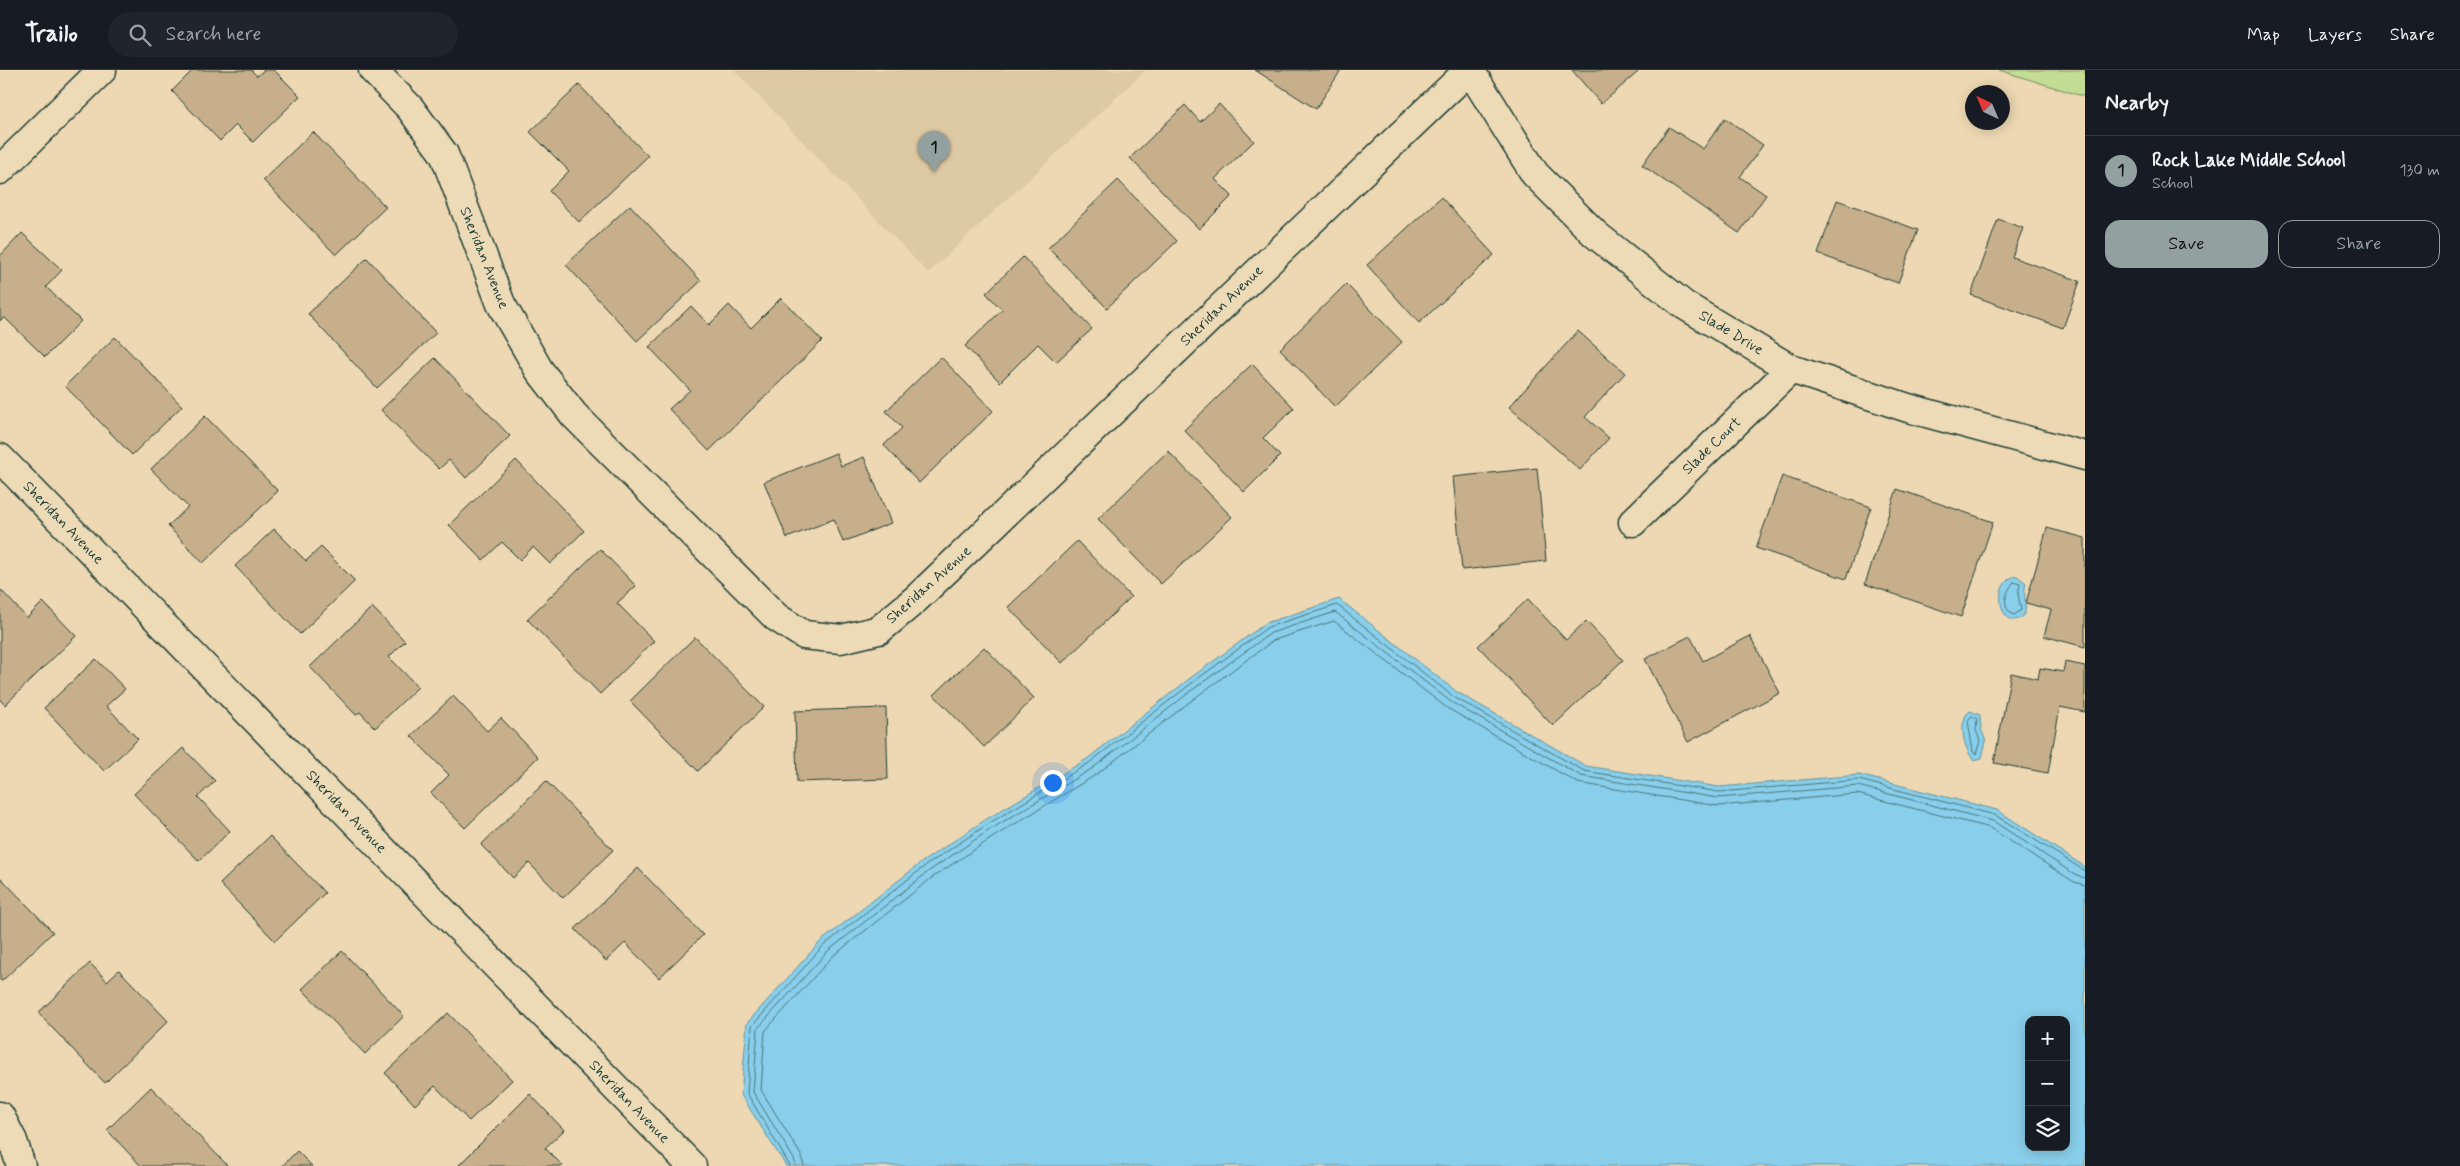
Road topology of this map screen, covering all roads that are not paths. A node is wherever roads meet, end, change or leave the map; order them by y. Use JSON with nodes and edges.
{"nodes":[{"id":1,"x":102,"y":70,"type":"edge"},
{"id":2,"x":373,"y":70,"type":"edge"},
{"id":3,"x":1469,"y":70,"type":"edge"},
{"id":4,"x":0,"y":170,"type":"edge"},
{"id":5,"x":1791,"y":369,"type":"junction"},
{"id":6,"x":2085,"y":456,"type":"edge"},
{"id":7,"x":0,"y":458,"type":"edge"},
{"id":8,"x":1633,"y":522,"type":"dead end"},
{"id":9,"x":0,"y":1116,"type":"edge"},
{"id":10,"x":21,"y":1166,"type":"edge"},
{"id":11,"x":692,"y":1166,"type":"edge"}],
"edges":[{"from":1,"to":4,"type":"street"},
{"from":2,"to":3,"type":"street","name":"Sheridan Avenue"},
{"from":3,"to":5,"type":"street","name":"Slade Drive"},
{"from":5,"to":6,"type":"street","name":"Slade Drive"},
{"from":5,"to":8,"type":"street","name":"Slade Court"},
{"from":7,"to":11,"type":"street","name":"Sheridan Avenue"},
{"from":9,"to":10,"type":"street"}]}
